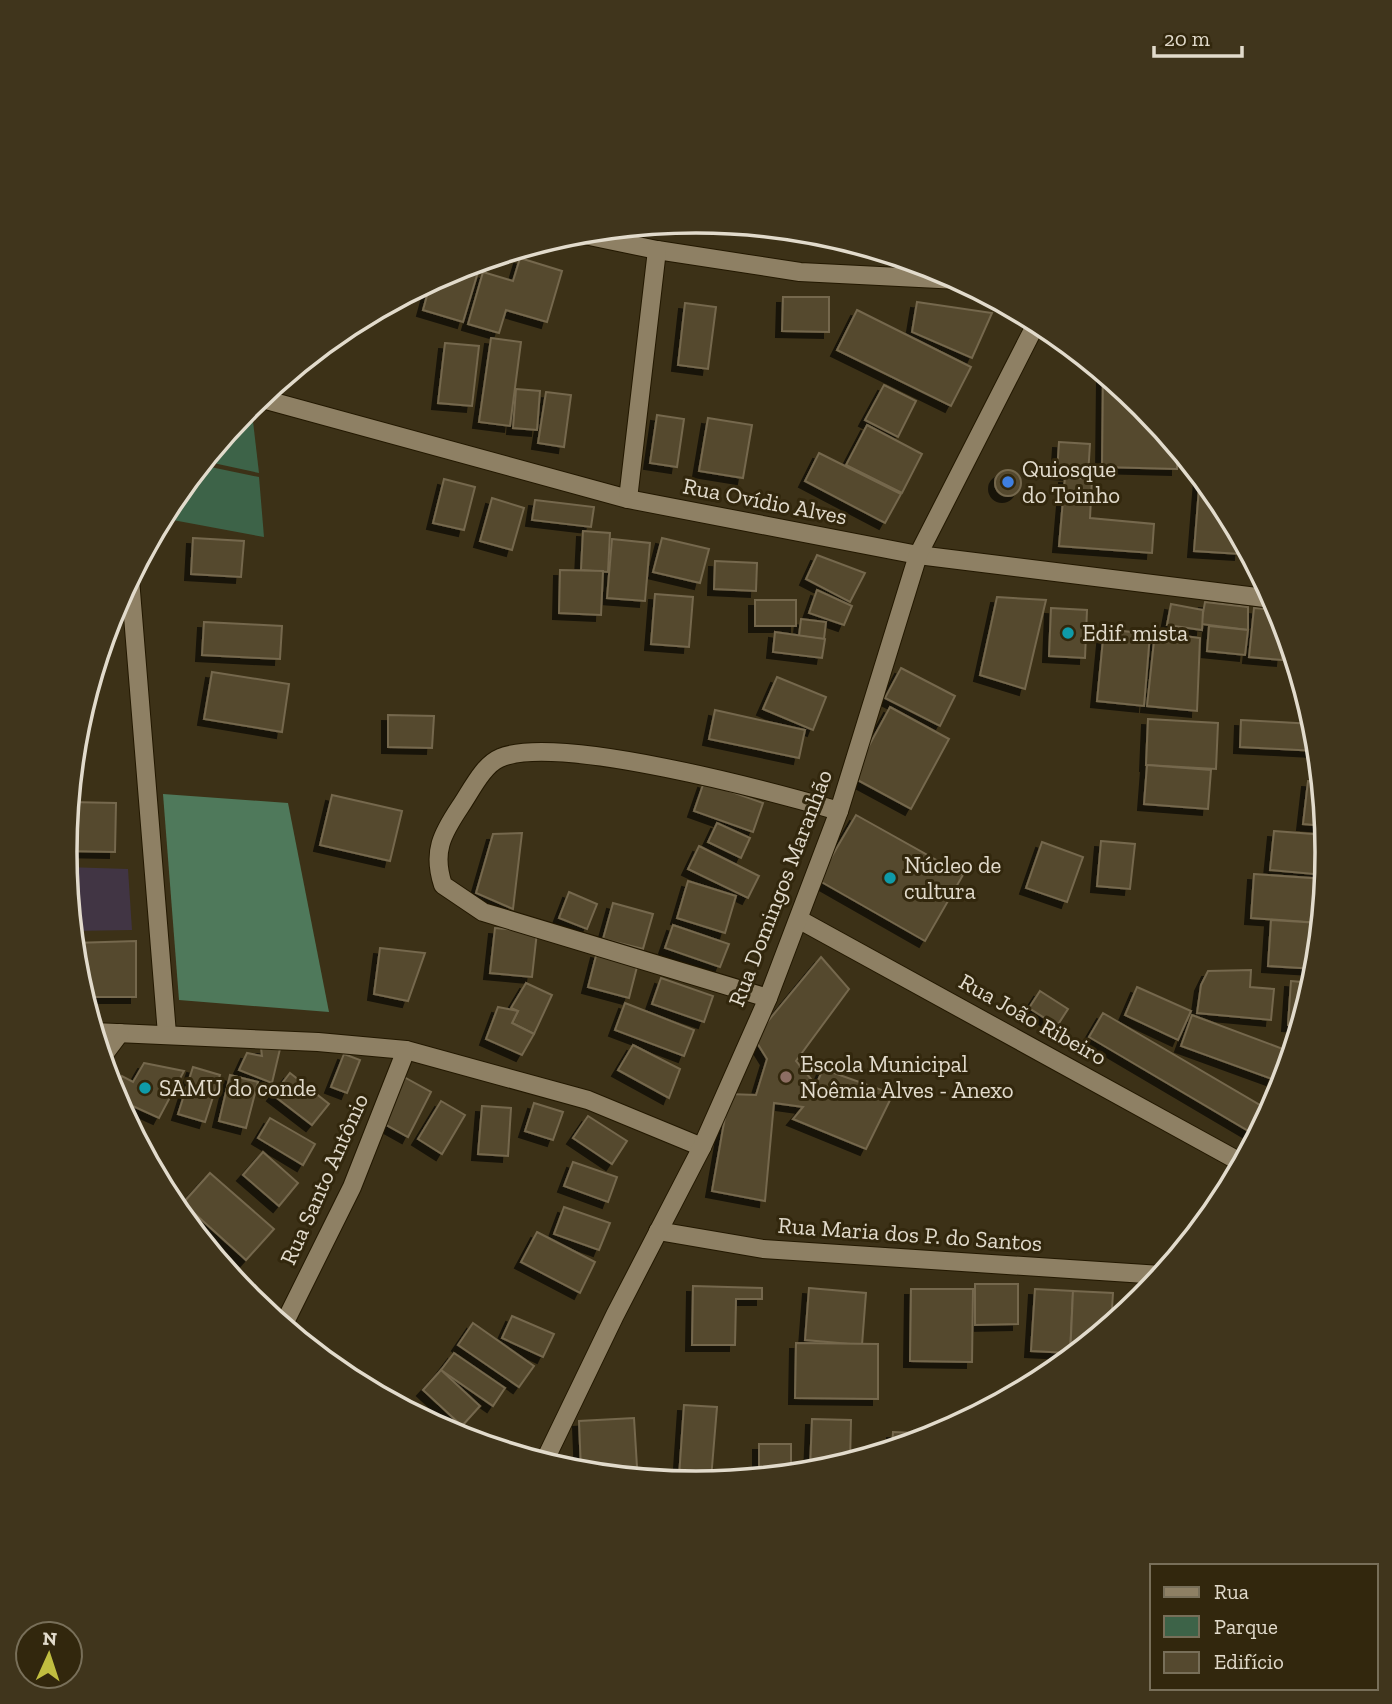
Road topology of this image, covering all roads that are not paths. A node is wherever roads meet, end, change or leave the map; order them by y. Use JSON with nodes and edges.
{"nodes":[{"id":1,"x":606,"y":240,"type":"edge"},
{"id":2,"x":657,"y":250,"type":"junction"},
{"id":3,"x":929,"y":278,"type":"edge"},
{"id":4,"x":1032,"y":332,"type":"edge"},
{"id":5,"x":272,"y":402,"type":"edge"},
{"id":6,"x":628,"y":499,"type":"junction"},
{"id":7,"x":918,"y":555,"type":"junction"},
{"id":8,"x":1260,"y":597,"type":"edge"},
{"id":9,"x":132,"y":598,"type":"edge"},
{"id":10,"x":839,"y":811,"type":"junction"},
{"id":11,"x":800,"y":920,"type":"junction"},
{"id":12,"x":768,"y":998,"type":"junction"},
{"id":13,"x":104,"y":1032,"type":"edge"},
{"id":14,"x":120,"y":1032,"type":"junction"},
{"id":15,"x":167,"y":1034,"type":"junction"},
{"id":16,"x":109,"y":1047,"type":"edge"},
{"id":17,"x":406,"y":1050,"type":"junction"},
{"id":18,"x":702,"y":1147,"type":"junction"},
{"id":19,"x":1234,"y":1159,"type":"edge"},
{"id":20,"x":658,"y":1231,"type":"junction"},
{"id":21,"x":1148,"y":1274,"type":"edge"},
{"id":22,"x":288,"y":1317,"type":"edge"},
{"id":23,"x":548,"y":1453,"type":"edge"}],
"edges":[{"from":1,"to":2,"type":"street"},
{"from":2,"to":3,"type":"street"},
{"from":2,"to":6,"type":"street"},
{"from":4,"to":7,"type":"street","name":"Rua Domingos Maranhão"},
{"from":5,"to":6,"type":"street","name":"Rua Ovídio Alves"},
{"from":6,"to":7,"type":"street","name":"Rua Ovídio Alves"},
{"from":7,"to":8,"type":"street","name":"Rua Ovídio Alves"},
{"from":7,"to":10,"type":"street","name":"Rua Domingos Maranhão"},
{"from":9,"to":15,"type":"street"},
{"from":10,"to":11,"type":"street","name":"Rua Domingos Maranhão"},
{"from":10,"to":12,"type":"street"},
{"from":11,"to":12,"type":"street","name":"Rua Domingos Maranhão"},
{"from":11,"to":19,"type":"street","name":"Rua João Ribeiro"},
{"from":12,"to":18,"type":"street","name":"Rua Domingos Maranhão"},
{"from":13,"to":14,"type":"street"},
{"from":14,"to":15,"type":"street"},
{"from":14,"to":16,"type":"street"},
{"from":15,"to":17,"type":"street"},
{"from":17,"to":18,"type":"street"},
{"from":17,"to":22,"type":"street","name":"Rua Santo Antônio"},
{"from":18,"to":20,"type":"street","name":"Rua Domingos Maranhão"},
{"from":20,"to":21,"type":"street","name":"Rua Maria dos P. do Santos"},
{"from":20,"to":23,"type":"street","name":"Rua Domingos Maranhão"}]}
